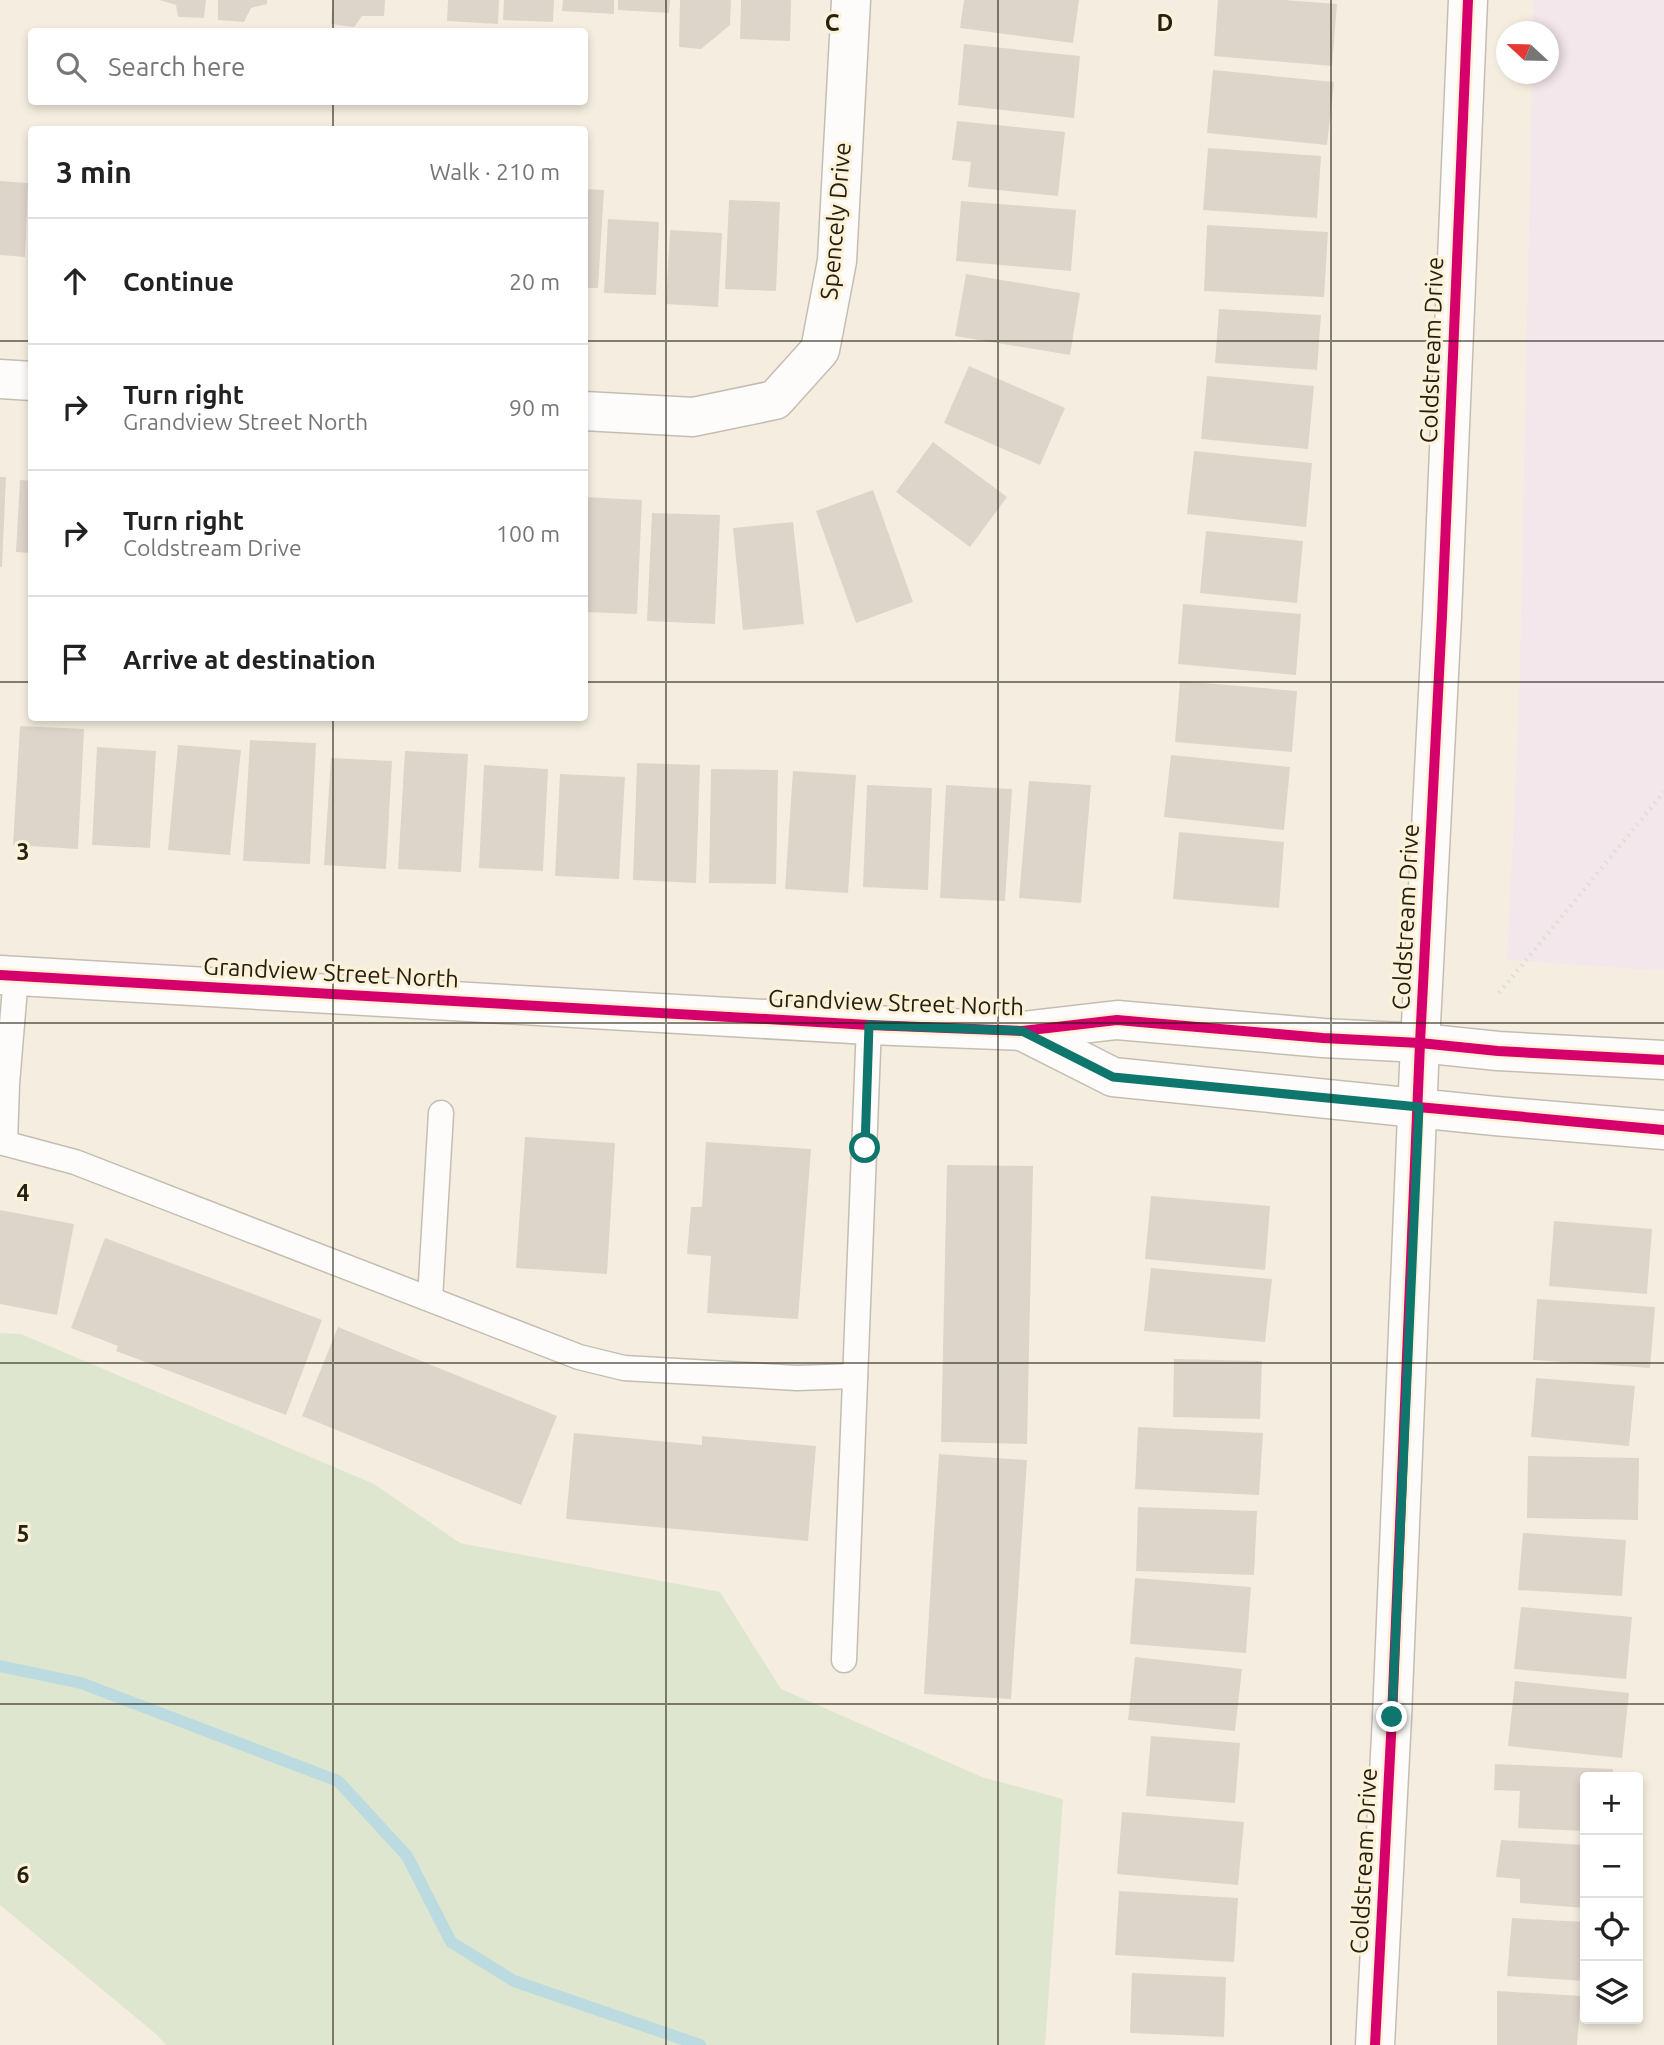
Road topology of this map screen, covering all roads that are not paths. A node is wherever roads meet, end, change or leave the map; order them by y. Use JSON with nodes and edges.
{"nodes":[{"id":1,"x":852,"y":0,"type":"edge"},
{"id":2,"x":1468,"y":0,"type":"edge"},
{"id":3,"x":0,"y":379,"type":"edge"},
{"id":4,"x":28,"y":381,"type":"edge"},
{"id":5,"x":588,"y":411,"type":"edge"},
{"id":6,"x":8,"y":975,"type":"edge"},
{"id":7,"x":869,"y":1025,"type":"junction"},
{"id":8,"x":1022,"y":1031,"type":"junction"},
{"id":9,"x":1420,"y":1043,"type":"junction"},
{"id":10,"x":1664,"y":1060,"type":"edge"},
{"id":11,"x":1419,"y":1107,"type":"junction"},
{"id":12,"x":441,"y":1113,"type":"dead end"},
{"id":13,"x":1664,"y":1130,"type":"edge"},
{"id":14,"x":2,"y":1143,"type":"edge"},
{"id":15,"x":430,"y":1299,"type":"junction"},
{"id":16,"x":855,"y":1376,"type":"junction"},
{"id":17,"x":844,"y":1660,"type":"dead end"},
{"id":18,"x":1375,"y":2045,"type":"edge"}],
"edges":[{"from":1,"to":5,"type":"street","name":"Spencely Drive"},
{"from":2,"to":9,"type":"street","name":"Coldstream Drive"},
{"from":3,"to":4,"type":"street"},
{"from":6,"to":7,"type":"street","name":"Grandview Street North"},
{"from":6,"to":14,"type":"lane"},
{"from":7,"to":8,"type":"street","name":"Grandview Street North"},
{"from":7,"to":16,"type":"lane"},
{"from":8,"to":9,"type":"street","name":"Grandview Street North"},
{"from":8,"to":11,"type":"street","name":"Grandview Street North"},
{"from":9,"to":10,"type":"street","name":"Grandview Street North"},
{"from":9,"to":11,"type":"street","name":"Coldstream Drive"},
{"from":11,"to":13,"type":"street","name":"Grandview Street North"},
{"from":11,"to":18,"type":"street","name":"Coldstream Drive"},
{"from":12,"to":15,"type":"lane"},
{"from":14,"to":15,"type":"lane"},
{"from":15,"to":16,"type":"lane"},
{"from":16,"to":17,"type":"lane"}]}
